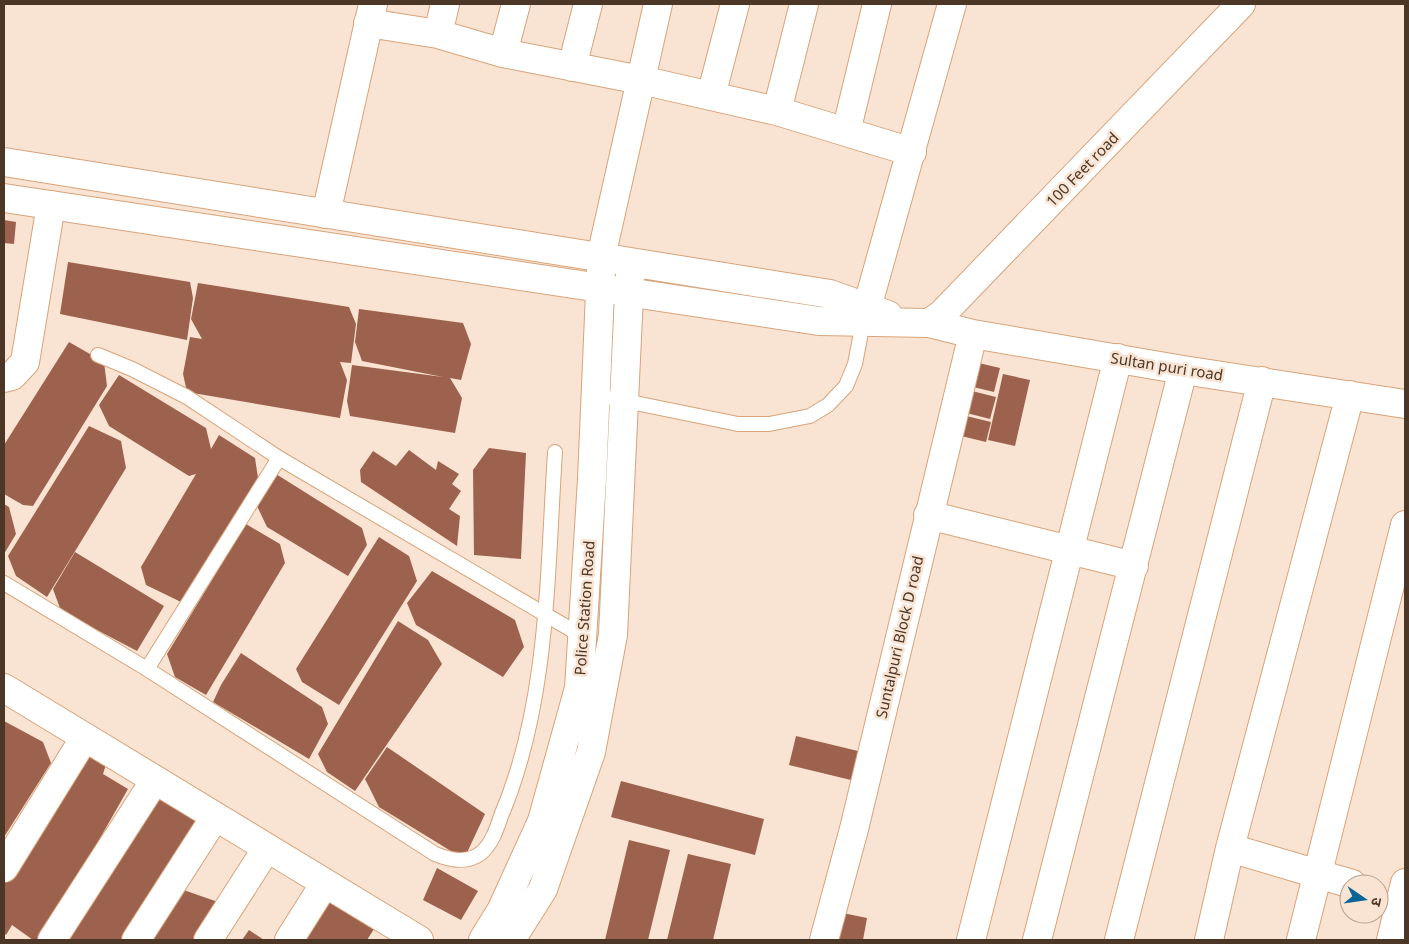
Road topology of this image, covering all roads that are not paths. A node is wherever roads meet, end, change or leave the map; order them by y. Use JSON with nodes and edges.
{"nodes":[{"id":1,"x":446,"y":4,"type":"edge"},
{"id":2,"x":516,"y":4,"type":"edge"},
{"id":3,"x":588,"y":4,"type":"edge"},
{"id":4,"x":658,"y":4,"type":"edge"},
{"id":5,"x":735,"y":4,"type":"edge"},
{"id":6,"x":804,"y":4,"type":"edge"},
{"id":7,"x":877,"y":4,"type":"edge"},
{"id":8,"x":952,"y":4,"type":"edge"},
{"id":9,"x":1241,"y":4,"type":"edge"},
{"id":10,"x":370,"y":14,"type":"edge"},
{"id":11,"x":438,"y":34,"type":"junction"},
{"id":12,"x":503,"y":53,"type":"junction"},
{"id":13,"x":572,"y":67,"type":"junction"},
{"id":14,"x":641,"y":80,"type":"junction"},
{"id":15,"x":711,"y":96,"type":"junction"},
{"id":16,"x":777,"y":111,"type":"junction"},
{"id":17,"x":846,"y":132,"type":"junction"},
{"id":18,"x":912,"y":152,"type":"junction"},
{"id":19,"x":4,"y":162,"type":"edge"},
{"id":20,"x":4,"y":198,"type":"edge"},
{"id":21,"x":51,"y":205,"type":"junction"},
{"id":22,"x":326,"y":214,"type":"junction"},
{"id":23,"x":601,"y":257,"type":"junction"},
{"id":24,"x":631,"y":262,"type":"junction"},
{"id":25,"x":600,"y":287,"type":"junction"},
{"id":26,"x":629,"y":292,"type":"junction"},
{"id":27,"x":865,"y":315,"type":"junction"},
{"id":28,"x":923,"y":324,"type":"junction"},
{"id":29,"x":973,"y":334,"type":"junction"},
{"id":30,"x":98,"y":355,"type":"dead end"},
{"id":31,"x":1118,"y":358,"type":"junction"},
{"id":32,"x":1183,"y":370,"type":"junction"},
{"id":33,"x":4,"y":378,"type":"edge"},
{"id":34,"x":1262,"y":381,"type":"junction"},
{"id":35,"x":596,"y":395,"type":"junction"},
{"id":36,"x":1350,"y":395,"type":"junction"},
{"id":37,"x":625,"y":400,"type":"junction"},
{"id":38,"x":1405,"y":404,"type":"edge"},
{"id":39,"x":555,"y":452,"type":"dead end"},
{"id":40,"x":278,"y":458,"type":"junction"},
{"id":41,"x":928,"y":515,"type":"junction"},
{"id":42,"x":1405,"y":526,"type":"edge"},
{"id":43,"x":1070,"y":549,"type":"junction"},
{"id":44,"x":1134,"y":566,"type":"junction"},
{"id":45,"x":4,"y":583,"type":"edge"},
{"id":46,"x":545,"y":614,"type":"junction"},
{"id":47,"x":582,"y":636,"type":"junction"},
{"id":48,"x":147,"y":669,"type":"junction"},
{"id":49,"x":4,"y":688,"type":"edge"},
{"id":50,"x":85,"y":737,"type":"junction"},
{"id":51,"x":155,"y":780,"type":"junction"},
{"id":52,"x":216,"y":817,"type":"junction"},
{"id":53,"x":267,"y":848,"type":"junction"},
{"id":54,"x":1230,"y":848,"type":"junction"},
{"id":55,"x":4,"y":868,"type":"edge"},
{"id":56,"x":1318,"y":873,"type":"junction"},
{"id":57,"x":1339,"y":880,"type":"edge"},
{"id":58,"x":325,"y":883,"type":"junction"},
{"id":59,"x":1398,"y":894,"type":"edge"},
{"id":60,"x":383,"y":931,"type":"edge"},
{"id":61,"x":52,"y":940,"type":"edge"},
{"id":62,"x":136,"y":940,"type":"edge"},
{"id":63,"x":208,"y":940,"type":"edge"},
{"id":64,"x":289,"y":940,"type":"edge"},
{"id":65,"x":419,"y":940,"type":"edge"},
{"id":66,"x":483,"y":940,"type":"edge"},
{"id":67,"x":510,"y":940,"type":"edge"},
{"id":68,"x":824,"y":940,"type":"edge"},
{"id":69,"x":971,"y":940,"type":"edge"},
{"id":70,"x":1037,"y":940,"type":"edge"},
{"id":71,"x":1119,"y":940,"type":"edge"},
{"id":72,"x":1209,"y":940,"type":"edge"},
{"id":73,"x":1301,"y":940,"type":"edge"},
{"id":74,"x":1391,"y":940,"type":"edge"}],
"edges":[{"from":1,"to":11,"type":"street"},
{"from":2,"to":12,"type":"street"},
{"from":3,"to":13,"type":"street"},
{"from":4,"to":14,"type":"street","name":"Police Station Road"},
{"from":5,"to":15,"type":"street"},
{"from":6,"to":16,"type":"street"},
{"from":7,"to":17,"type":"street"},
{"from":8,"to":18,"type":"street"},
{"from":9,"to":28,"type":"street","name":"100 Feet road"},
{"from":10,"to":11,"type":"street"},
{"from":10,"to":22,"type":"street"},
{"from":11,"to":12,"type":"street"},
{"from":12,"to":13,"type":"street"},
{"from":13,"to":14,"type":"street"},
{"from":14,"to":15,"type":"street"},
{"from":14,"to":23,"type":"street","name":"Police Station Road"},
{"from":15,"to":16,"type":"street"},
{"from":16,"to":17,"type":"street"},
{"from":17,"to":18,"type":"street"},
{"from":18,"to":27,"type":"street"},
{"from":19,"to":22,"type":"street","name":"Sultan puri road"},
{"from":20,"to":21,"type":"street"},
{"from":21,"to":25,"type":"street"},
{"from":21,"to":33,"type":"street"},
{"from":22,"to":23,"type":"street","name":"Sultan puri road"},
{"from":23,"to":24,"type":"street","name":"Sultan puri road"},
{"from":23,"to":25,"type":"street","name":"Police Station Road"},
{"from":24,"to":26,"type":"street","name":"Police Station Road"},
{"from":24,"to":27,"type":"street","name":"Sultan puri road"},
{"from":25,"to":26,"type":"street"},
{"from":25,"to":35,"type":"street","name":"Police Station Road"},
{"from":26,"to":27,"type":"street"},
{"from":26,"to":37,"type":"street","name":"Police Station Road"},
{"from":27,"to":28,"type":"street","name":"Sultan puri road"},
{"from":27,"to":37,"type":"lane"},
{"from":28,"to":29,"type":"street","name":"Sultan puri road"},
{"from":29,"to":31,"type":"street","name":"Sultan puri road"},
{"from":29,"to":41,"type":"street","name":"Suntalpuri Block D road"},
{"from":30,"to":40,"type":"lane"},
{"from":31,"to":32,"type":"street","name":"Sultan puri road"},
{"from":31,"to":43,"type":"street"},
{"from":32,"to":34,"type":"street","name":"Sultan puri road"},
{"from":32,"to":44,"type":"street"},
{"from":34,"to":36,"type":"street","name":"Sultan puri road"},
{"from":34,"to":71,"type":"street"},
{"from":35,"to":37,"type":"lane"},
{"from":35,"to":47,"type":"street","name":"Police Station Road"},
{"from":36,"to":38,"type":"street","name":"Sultan puri road"},
{"from":36,"to":54,"type":"street"},
{"from":37,"to":67,"type":"street","name":"Police Station Road"},
{"from":39,"to":46,"type":"lane"},
{"from":40,"to":46,"type":"lane"},
{"from":40,"to":48,"type":"lane"},
{"from":41,"to":43,"type":"street"},
{"from":41,"to":68,"type":"street","name":"Suntalpuri Block D road"},
{"from":42,"to":56,"type":"street"},
{"from":43,"to":44,"type":"street"},
{"from":43,"to":69,"type":"street"},
{"from":44,"to":70,"type":"street"},
{"from":45,"to":48,"type":"lane"},
{"from":46,"to":47,"type":"lane"},
{"from":46,"to":48,"type":"lane"},
{"from":47,"to":66,"type":"street","name":"Police Station Road"},
{"from":49,"to":50,"type":"street"},
{"from":50,"to":51,"type":"street"},
{"from":50,"to":55,"type":"street"},
{"from":51,"to":52,"type":"street"},
{"from":51,"to":61,"type":"street"},
{"from":52,"to":53,"type":"street"},
{"from":52,"to":62,"type":"street"},
{"from":53,"to":58,"type":"street"},
{"from":53,"to":63,"type":"street"},
{"from":54,"to":56,"type":"street"},
{"from":54,"to":72,"type":"street"},
{"from":56,"to":57,"type":"street"},
{"from":56,"to":73,"type":"street"},
{"from":58,"to":60,"type":"street"},
{"from":58,"to":64,"type":"street"},
{"from":59,"to":74,"type":"street"},
{"from":60,"to":65,"type":"street"}]}
